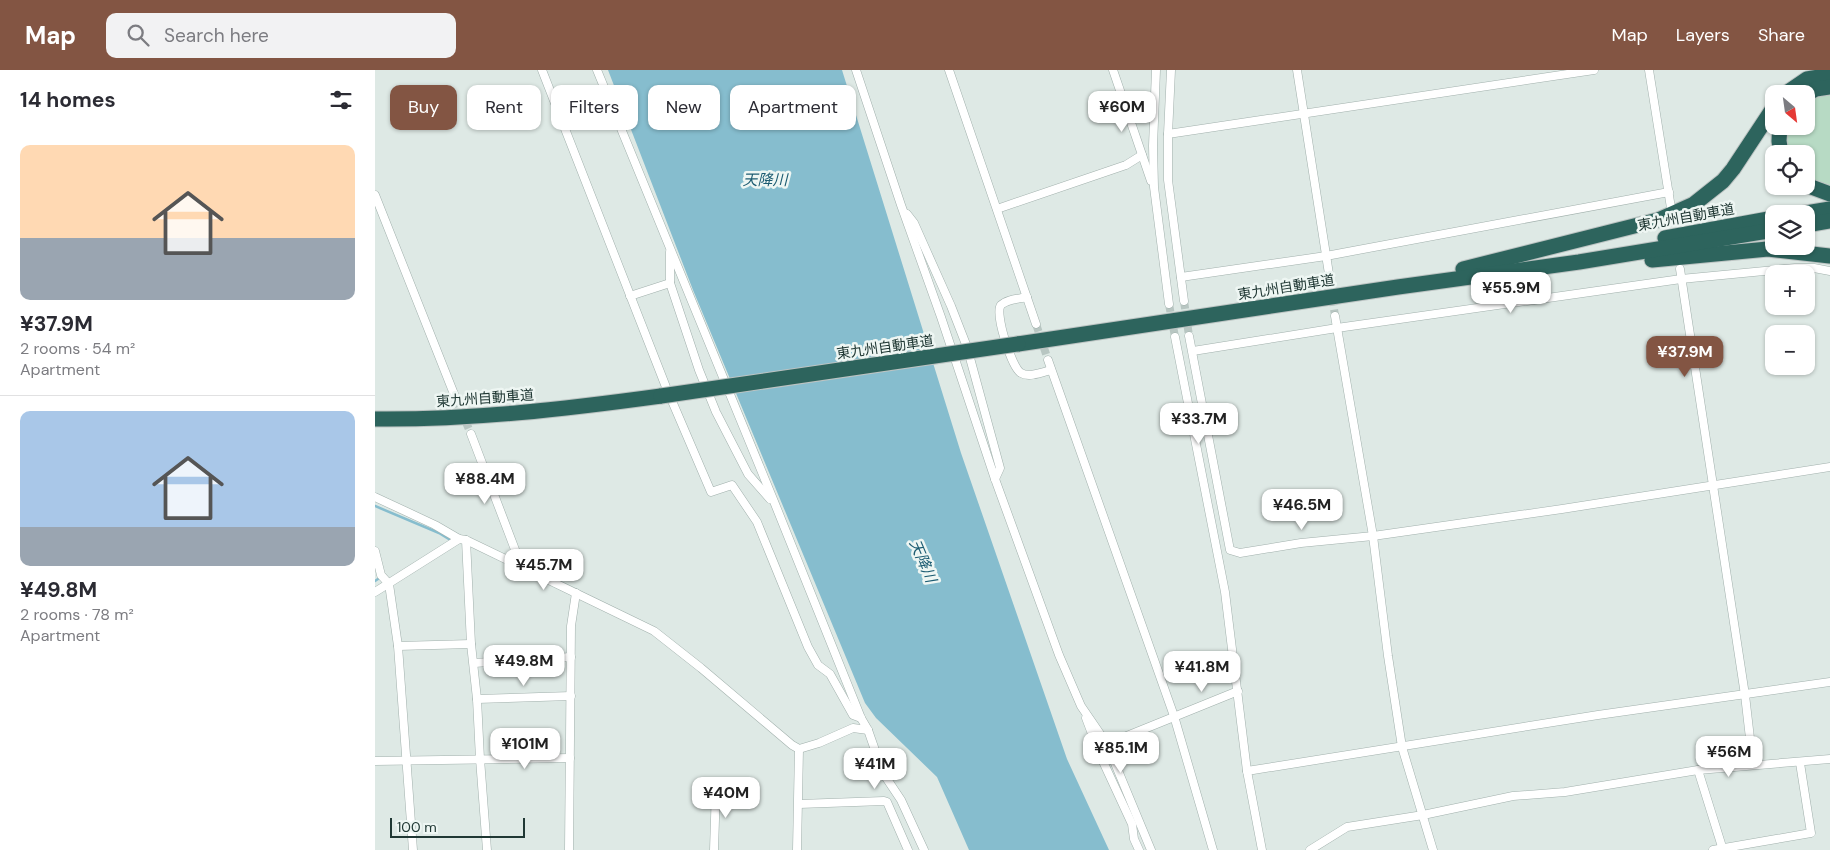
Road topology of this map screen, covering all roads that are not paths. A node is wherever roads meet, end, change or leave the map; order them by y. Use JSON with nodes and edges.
{"nodes":[{"id":1,"x":542,"y":70,"type":"edge"},
{"id":2,"x":597,"y":70,"type":"edge"},
{"id":3,"x":857,"y":70,"type":"edge"},
{"id":4,"x":949,"y":70,"type":"edge"},
{"id":5,"x":1113,"y":70,"type":"edge"},
{"id":6,"x":1156,"y":70,"type":"edge"},
{"id":7,"x":1171,"y":70,"type":"edge"},
{"id":8,"x":1297,"y":70,"type":"edge"},
{"id":9,"x":1594,"y":70,"type":"edge"},
{"id":10,"x":1649,"y":70,"type":"edge"},
{"id":11,"x":1830,"y":75,"type":"edge"},
{"id":12,"x":1798,"y":85,"type":"edge"},
{"id":13,"x":1830,"y":87,"type":"edge"},
{"id":14,"x":1815,"y":89,"type":"edge"},
{"id":15,"x":1304,"y":114,"type":"junction"},
{"id":16,"x":1765,"y":120,"type":"edge"},
{"id":17,"x":1168,"y":134,"type":"junction"},
{"id":18,"x":1141,"y":156,"type":"junction"},
{"id":19,"x":1153,"y":187,"type":"junction"},
{"id":20,"x":1815,"y":189,"type":"edge"},
{"id":21,"x":1669,"y":192,"type":"junction"},
{"id":22,"x":1830,"y":194,"type":"edge"},
{"id":23,"x":375,"y":195,"type":"edge"},
{"id":24,"x":901,"y":205,"type":"junction"},
{"id":25,"x":1671,"y":208,"type":"dead end"},
{"id":26,"x":1830,"y":208,"type":"edge"},
{"id":27,"x":997,"y":209,"type":"junction"},
{"id":28,"x":1815,"y":211,"type":"edge"},
{"id":29,"x":1765,"y":220,"type":"edge"},
{"id":30,"x":1830,"y":221,"type":"edge"},
{"id":31,"x":1815,"y":224,"type":"edge"},
{"id":32,"x":1765,"y":231,"type":"edge"},
{"id":33,"x":671,"y":248,"type":"junction"},
{"id":34,"x":1326,"y":256,"type":"junction"},
{"id":35,"x":1830,"y":256,"type":"edge"},
{"id":36,"x":1579,"y":262,"type":"junction"},
{"id":37,"x":1680,"y":269,"type":"dead end"},
{"id":38,"x":1830,"y":271,"type":"edge"},
{"id":39,"x":1329,"y":274,"type":"tunnel mouth"},
{"id":40,"x":1181,"y":277,"type":"junction"},
{"id":41,"x":1681,"y":279,"type":"junction"},
{"id":42,"x":670,"y":283,"type":"junction"},
{"id":43,"x":1398,"y":286,"type":"junction"},
{"id":44,"x":630,"y":296,"type":"junction"},
{"id":45,"x":1027,"y":297,"type":"junction"},
{"id":46,"x":1184,"y":301,"type":"tunnel mouth"},
{"id":47,"x":1295,"y":302,"type":"junction"},
{"id":48,"x":1169,"y":304,"type":"tunnel mouth"},
{"id":49,"x":1335,"y":316,"type":"tunnel mouth"},
{"id":50,"x":1036,"y":324,"type":"tunnel mouth"},
{"id":51,"x":1337,"y":328,"type":"junction"},
{"id":52,"x":1193,"y":351,"type":"junction"},
{"id":53,"x":1048,"y":360,"type":"tunnel mouth"},
{"id":54,"x":1051,"y":370,"type":"junction"},
{"id":55,"x":457,"y":399,"type":"tunnel mouth"},
{"id":56,"x":375,"y":419,"type":"edge"},
{"id":57,"x":471,"y":434,"type":"tunnel mouth"},
{"id":58,"x":1830,"y":467,"type":"edge"},
{"id":59,"x":995,"y":479,"type":"junction"},
{"id":60,"x":1712,"y":484,"type":"junction"},
{"id":61,"x":375,"y":497,"type":"edge"},
{"id":62,"x":775,"y":504,"type":"junction"},
{"id":63,"x":1373,"y":536,"type":"junction"},
{"id":64,"x":463,"y":540,"type":"junction"},
{"id":65,"x":375,"y":552,"type":"edge"},
{"id":66,"x":522,"y":568,"type":"junction"},
{"id":67,"x":389,"y":584,"type":"junction"},
{"id":68,"x":375,"y":592,"type":"edge"},
{"id":69,"x":576,"y":593,"type":"junction"},
{"id":70,"x":471,"y":644,"type":"junction"},
{"id":71,"x":398,"y":646,"type":"junction"},
{"id":72,"x":571,"y":657,"type":"junction"},
{"id":73,"x":474,"y":663,"type":"junction"},
{"id":74,"x":1830,"y":682,"type":"edge"},
{"id":75,"x":1238,"y":691,"type":"junction"},
{"id":76,"x":1745,"y":694,"type":"junction"},
{"id":77,"x":571,"y":696,"type":"junction"},
{"id":78,"x":477,"y":699,"type":"junction"},
{"id":79,"x":1081,"y":706,"type":"junction"},
{"id":80,"x":1174,"y":716,"type":"junction"},
{"id":81,"x":861,"y":718,"type":"junction"},
{"id":82,"x":868,"y":730,"type":"junction"},
{"id":83,"x":1107,"y":744,"type":"junction"},
{"id":84,"x":1402,"y":747,"type":"junction"},
{"id":85,"x":799,"y":749,"type":"junction"},
{"id":86,"x":570,"y":758,"type":"junction"},
{"id":87,"x":480,"y":759,"type":"junction"},
{"id":88,"x":1830,"y":759,"type":"edge"},
{"id":89,"x":375,"y":761,"type":"edge"},
{"id":90,"x":407,"y":762,"type":"junction"},
{"id":91,"x":1800,"y":762,"type":"junction"},
{"id":92,"x":1758,"y":764,"type":"junction"},
{"id":93,"x":1698,"y":770,"type":"junction"},
{"id":94,"x":1247,"y":771,"type":"junction"},
{"id":95,"x":716,"y":788,"type":"dead end"},
{"id":96,"x":799,"y":804,"type":"junction"},
{"id":97,"x":1423,"y":815,"type":"junction"},
{"id":98,"x":1314,"y":849,"type":"edge"},
{"id":99,"x":1722,"y":849,"type":"edge"},
{"id":100,"x":413,"y":850,"type":"edge"},
{"id":101,"x":487,"y":850,"type":"edge"},
{"id":102,"x":569,"y":850,"type":"edge"},
{"id":103,"x":714,"y":850,"type":"edge"},
{"id":104,"x":797,"y":850,"type":"edge"},
{"id":105,"x":908,"y":850,"type":"edge"},
{"id":106,"x":923,"y":850,"type":"edge"},
{"id":107,"x":1139,"y":850,"type":"edge"},
{"id":108,"x":1151,"y":850,"type":"edge"},
{"id":109,"x":1213,"y":850,"type":"edge"},
{"id":110,"x":1263,"y":850,"type":"edge"},
{"id":111,"x":1433,"y":850,"type":"edge"},
{"id":112,"x":1713,"y":850,"type":"edge"}],
"edges":[{"from":1,"to":44,"type":"street"},
{"from":2,"to":33,"type":"street"},
{"from":3,"to":24,"type":"street"},
{"from":4,"to":27,"type":"street"},
{"from":5,"to":18,"type":"street"},
{"from":6,"to":19,"type":"street"},
{"from":7,"to":17,"type":"street"},
{"from":8,"to":15,"type":"street"},
{"from":9,"to":15,"type":"street"},
{"from":10,"to":21,"type":"street"},
{"from":11,"to":12,"type":"highway"},
{"from":13,"to":14,"type":"highway"},
{"from":15,"to":17,"type":"street"},
{"from":15,"to":34,"type":"street"},
{"from":16,"to":47,"type":"highway"},
{"from":17,"to":40,"type":"street"},
{"from":18,"to":19,"type":"street"},
{"from":18,"to":27,"type":"street"},
{"from":19,"to":48,"type":"street"},
{"from":20,"to":22,"type":"highway"},
{"from":21,"to":25,"type":"street"},
{"from":21,"to":34,"type":"street"},
{"from":23,"to":55,"type":"street"},
{"from":24,"to":59,"type":"street"},
{"from":24,"to":59,"type":"street"},
{"from":26,"to":28,"type":"highway"},
{"from":27,"to":45,"type":"street"},
{"from":29,"to":43,"type":"highway","name":"東九州自動車道"},
{"from":30,"to":31,"type":"highway"},
{"from":32,"to":36,"type":"highway","name":"東九州自動車道"},
{"from":33,"to":42,"type":"street"},
{"from":33,"to":62,"type":"street"},
{"from":34,"to":39,"type":"street"},
{"from":34,"to":40,"type":"street"},
{"from":35,"to":36,"type":"highway"},
{"from":36,"to":43,"type":"highway","name":"東九州自動車道"},
{"from":37,"to":41,"type":"street"},
{"from":38,"to":41,"type":"street"},
{"from":40,"to":46,"type":"street"},
{"from":41,"to":51,"type":"street"},
{"from":41,"to":60,"type":"street"},
{"from":42,"to":44,"type":"street"},
{"from":42,"to":62,"type":"street"},
{"from":43,"to":47,"type":"highway","name":"東九州自動車道"},
{"from":44,"to":81,"type":"street"},
{"from":45,"to":50,"type":"street"},
{"from":45,"to":54,"type":"street"},
{"from":47,"to":56,"type":"highway","name":"東九州自動車道","bridge":true},
{"from":49,"to":51,"type":"street"},
{"from":51,"to":52,"type":"street"},
{"from":51,"to":63,"type":"street"},
{"from":52,"to":63,"type":"street"},
{"from":52,"to":75,"type":"street"},
{"from":53,"to":54,"type":"street"},
{"from":54,"to":80,"type":"street"},
{"from":57,"to":66,"type":"street"},
{"from":58,"to":60,"type":"street"},
{"from":59,"to":79,"type":"street"},
{"from":60,"to":63,"type":"street"},
{"from":60,"to":76,"type":"street"},
{"from":61,"to":64,"type":"street"},
{"from":62,"to":81,"type":"street"},
{"from":63,"to":84,"type":"street"},
{"from":64,"to":66,"type":"street"},
{"from":64,"to":67,"type":"street"},
{"from":64,"to":70,"type":"street"},
{"from":65,"to":67,"type":"street"},
{"from":66,"to":69,"type":"street"},
{"from":67,"to":68,"type":"street"},
{"from":67,"to":71,"type":"street"},
{"from":69,"to":72,"type":"street"},
{"from":69,"to":85,"type":"street"},
{"from":70,"to":71,"type":"street"},
{"from":70,"to":73,"type":"street"},
{"from":71,"to":90,"type":"street"},
{"from":72,"to":73,"type":"street"},
{"from":72,"to":77,"type":"street"},
{"from":73,"to":78,"type":"street"},
{"from":74,"to":76,"type":"street"},
{"from":75,"to":80,"type":"street"},
{"from":75,"to":94,"type":"street"},
{"from":76,"to":84,"type":"street"},
{"from":76,"to":92,"type":"street"},
{"from":77,"to":78,"type":"street"},
{"from":77,"to":86,"type":"street"},
{"from":78,"to":87,"type":"street"},
{"from":79,"to":83,"type":"street"},
{"from":79,"to":107,"type":"street"},
{"from":80,"to":83,"type":"street"},
{"from":80,"to":109,"type":"street"},
{"from":81,"to":82,"type":"street"},
{"from":82,"to":85,"type":"street"},
{"from":82,"to":106,"type":"street"},
{"from":83,"to":108,"type":"street"},
{"from":84,"to":94,"type":"street"},
{"from":84,"to":97,"type":"street"},
{"from":85,"to":96,"type":"street"},
{"from":86,"to":87,"type":"street"},
{"from":86,"to":102,"type":"street"},
{"from":87,"to":90,"type":"street"},
{"from":87,"to":101,"type":"street"},
{"from":88,"to":91,"type":"street"},
{"from":89,"to":90,"type":"street"},
{"from":90,"to":100,"type":"street"},
{"from":91,"to":92,"type":"street"},
{"from":91,"to":99,"type":"street"},
{"from":92,"to":93,"type":"street"},
{"from":93,"to":97,"type":"street"},
{"from":93,"to":99,"type":"street"},
{"from":94,"to":110,"type":"street"},
{"from":95,"to":103,"type":"street"},
{"from":96,"to":104,"type":"street"},
{"from":96,"to":105,"type":"street"},
{"from":97,"to":98,"type":"street"},
{"from":97,"to":111,"type":"street"},
{"from":99,"to":112,"type":"street"}]}
